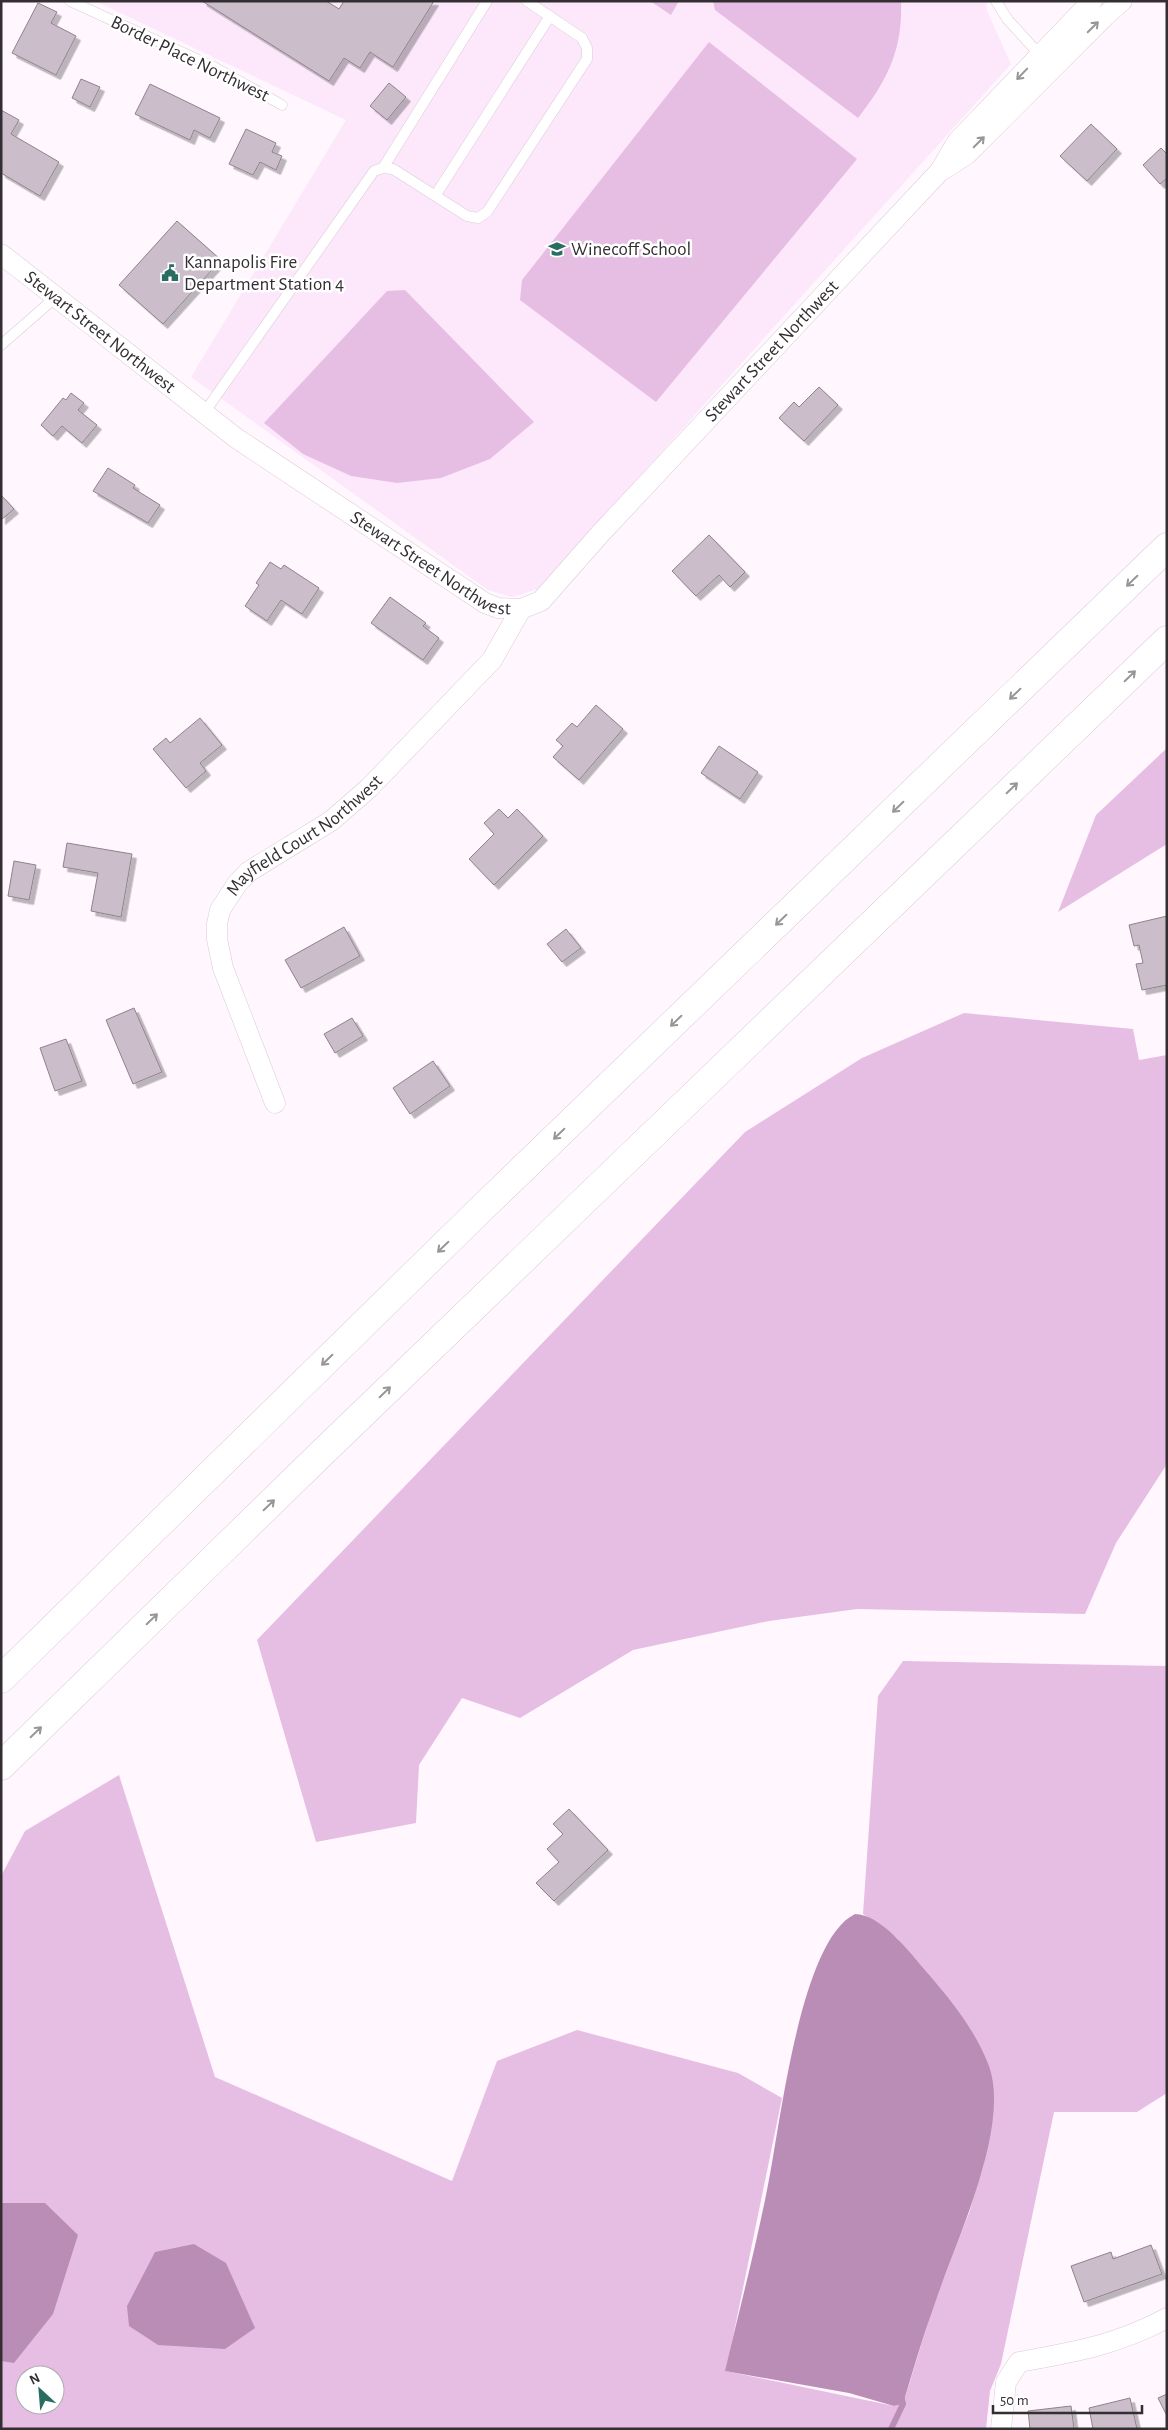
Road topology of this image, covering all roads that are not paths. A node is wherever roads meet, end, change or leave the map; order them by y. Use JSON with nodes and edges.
{"nodes":[{"id":1,"x":70,"y":1,"type":"edge"},
{"id":2,"x":487,"y":1,"type":"edge"},
{"id":3,"x":527,"y":1,"type":"edge"},
{"id":4,"x":996,"y":1,"type":"edge"},
{"id":5,"x":1092,"y":1,"type":"edge"},
{"id":6,"x":1122,"y":1,"type":"edge"},
{"id":7,"x":550,"y":16,"type":"junction"},
{"id":8,"x":1040,"y":54,"type":"junction"},
{"id":9,"x":282,"y":105,"type":"dead end"},
{"id":10,"x":383,"y":168,"type":"junction"},
{"id":11,"x":940,"y":171,"type":"junction"},
{"id":12,"x":435,"y":196,"type":"junction"},
{"id":13,"x":1,"y":254,"type":"edge"},
{"id":14,"x":56,"y":297,"type":"junction"},
{"id":15,"x":1,"y":346,"type":"edge"},
{"id":16,"x":204,"y":413,"type":"junction"},
{"id":17,"x":1167,"y":547,"type":"edge"},
{"id":18,"x":521,"y":609,"type":"junction"},
{"id":19,"x":1167,"y":640,"type":"edge"},
{"id":20,"x":275,"y":1103,"type":"dead end"},
{"id":21,"x":1,"y":1679,"type":"edge"},
{"id":22,"x":1,"y":1766,"type":"edge"},
{"id":23,"x":1167,"y":2318,"type":"edge"},
{"id":24,"x":1001,"y":2429,"type":"edge"}],
"edges":[{"from":1,"to":9,"type":"lane","name":"Border Place Northwest"},
{"from":2,"to":10,"type":"lane"},
{"from":3,"to":7,"type":"lane"},
{"from":4,"to":8,"type":"lane"},
{"from":5,"to":8,"type":"street","name":"Stewart Street Northwest"},
{"from":11,"to":6,"type":"street","name":"Stewart Street Northwest","one_way":true},
{"from":7,"to":12,"type":"lane"},
{"from":7,"to":12,"type":"lane"},
{"from":8,"to":11,"type":"street","name":"Stewart Street Northwest","one_way":true},
{"from":10,"to":12,"type":"lane"},
{"from":10,"to":16,"type":"lane"},
{"from":11,"to":18,"type":"street","name":"Stewart Street Northwest"},
{"from":13,"to":14,"type":"street","name":"Stewart Street Northwest"},
{"from":14,"to":15,"type":"lane"},
{"from":14,"to":16,"type":"street","name":"Stewart Street Northwest"},
{"from":16,"to":18,"type":"street","name":"Stewart Street Northwest"},
{"from":17,"to":21,"type":"highway","one_way":true},
{"from":18,"to":20,"type":"street","name":"Mayfield Court Northwest"},
{"from":22,"to":19,"type":"highway","one_way":true},
{"from":23,"to":24,"type":"street"}]}
